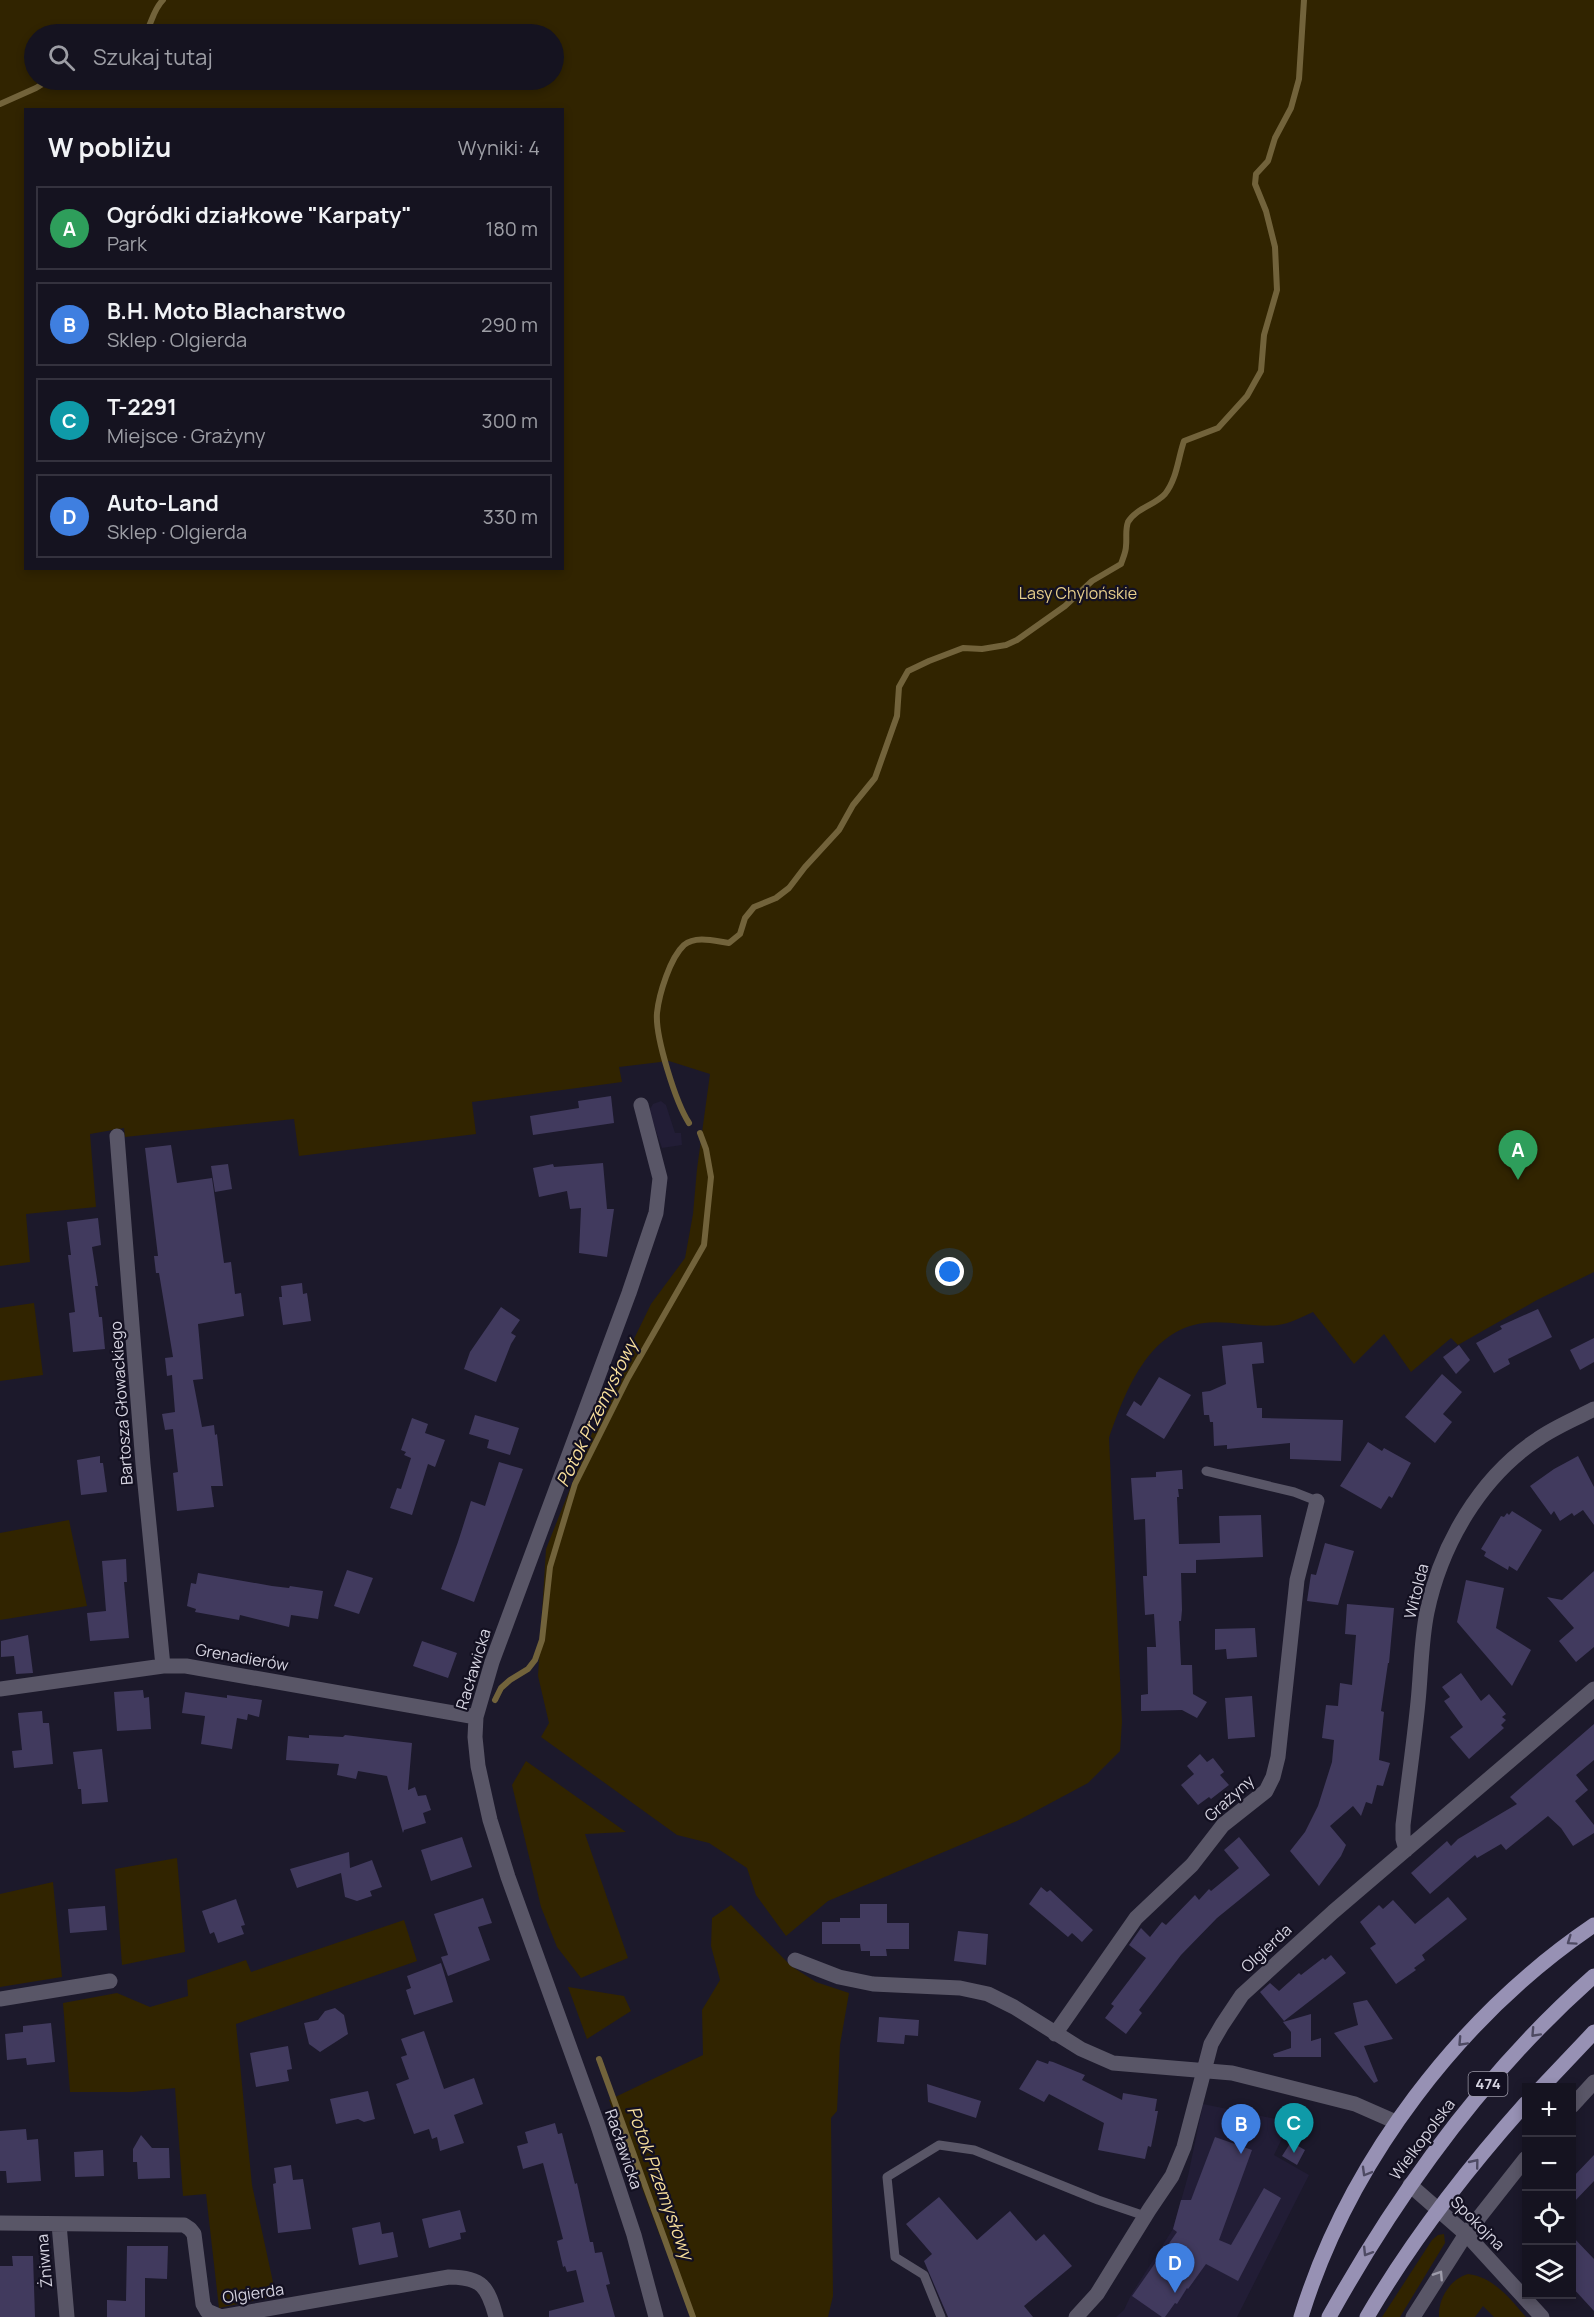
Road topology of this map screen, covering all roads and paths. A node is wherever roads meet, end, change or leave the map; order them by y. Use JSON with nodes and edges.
{"nodes":[{"id":1,"x":641,"y":1105,"type":"dead end"},
{"id":2,"x":117,"y":1136,"type":"dead end"},
{"id":3,"x":1594,"y":1409,"type":"edge"},
{"id":4,"x":1206,"y":1471,"type":"dead end"},
{"id":5,"x":1317,"y":1501,"type":"joint"},
{"id":6,"x":164,"y":1666,"type":"junction"},
{"id":7,"x":0,"y":1689,"type":"edge"},
{"id":8,"x":1594,"y":1689,"type":"edge"},
{"id":9,"x":476,"y":1717,"type":"junction"},
{"id":10,"x":1406,"y":1850,"type":"junction"},
{"id":11,"x":1594,"y":1924,"type":"edge"},
{"id":12,"x":795,"y":1960,"type":"dead end"},
{"id":13,"x":1594,"y":1976,"type":"edge"},
{"id":14,"x":110,"y":1980,"type":"dead end"},
{"id":15,"x":0,"y":1999,"type":"edge"},
{"id":16,"x":1594,"y":2032,"type":"edge"},
{"id":17,"x":1055,"y":2034,"type":"junction"},
{"id":18,"x":1205,"y":2070,"type":"junction"},
{"id":19,"x":1545,"y":2083,"type":"edge"},
{"id":20,"x":1590,"y":2093,"type":"edge"},
{"id":21,"x":1576,"y":2103,"type":"edge"},
{"id":22,"x":1522,"y":2109,"type":"edge"},
{"id":23,"x":1396,"y":2122,"type":"junction"},
{"id":24,"x":1522,"y":2164,"type":"edge"},
{"id":25,"x":1410,"y":2185,"type":"junction"},
{"id":26,"x":1439,"y":2209,"type":"junction"},
{"id":27,"x":1145,"y":2216,"type":"junction"},
{"id":28,"x":0,"y":2223,"type":"edge"},
{"id":29,"x":59,"y":2224,"type":"junction"},
{"id":30,"x":1466,"y":2234,"type":"junction"},
{"id":31,"x":67,"y":2317,"type":"edge"},
{"id":32,"x":496,"y":2317,"type":"edge"},
{"id":33,"x":656,"y":2317,"type":"edge"},
{"id":34,"x":941,"y":2317,"type":"edge"},
{"id":35,"x":1076,"y":2317,"type":"edge"},
{"id":36,"x":1301,"y":2317,"type":"edge"},
{"id":37,"x":1329,"y":2317,"type":"edge"},
{"id":38,"x":1367,"y":2317,"type":"edge"},
{"id":39,"x":1413,"y":2317,"type":"edge"},
{"id":40,"x":1542,"y":2317,"type":"edge"}],
"edges":[{"from":1,"to":9,"type":"street","name":"Racławicka"},
{"from":2,"to":6,"type":"street","name":"Bartosza Głowackiego"},
{"from":3,"to":10,"type":"street","name":"Witolda"},
{"from":4,"to":5,"type":"lane"},
{"from":5,"to":17,"type":"street","name":"Grażyny"},
{"from":6,"to":7,"type":"street","name":"Grenadierów"},
{"from":6,"to":9,"type":"street","name":"Grenadierów"},
{"from":8,"to":10,"type":"street","name":"Olgierda"},
{"from":9,"to":33,"type":"street","name":"Racławicka"},
{"from":10,"to":18,"type":"street","name":"Olgierda"},
{"from":11,"to":23,"type":"main road","one_way":true},
{"from":12,"to":17,"type":"street"},
{"from":13,"to":25,"type":"main road","name":"Wielkopolska","number":"474","one_way":true},
{"from":14,"to":15,"type":"street"},
{"from":16,"to":19,"type":"main road"},
{"from":17,"to":18,"type":"street"},
{"from":18,"to":23,"type":"street"},
{"from":18,"to":27,"type":"street","name":"Olgierda"},
{"from":20,"to":21,"type":"street"},
{"from":26,"to":22,"type":"main road","number":"474","one_way":true},
{"from":23,"to":36,"type":"main road","one_way":true},
{"from":24,"to":30,"type":"street"},
{"from":25,"to":26,"type":"street","name":"Spokojna"},
{"from":25,"to":37,"type":"main road","name":"Wielkopolska","number":"474","one_way":true},
{"from":26,"to":30,"type":"street","name":"Spokojna"},
{"from":26,"to":38,"type":"main road","number":"474"},
{"from":27,"to":34,"type":"lane"},
{"from":27,"to":35,"type":"street","name":"Olgierda"},
{"from":28,"to":29,"type":"street","name":"Żniwna"},
{"from":29,"to":31,"type":"street","name":"Żniwna"},
{"from":29,"to":32,"type":"street","name":"Olgierda"},
{"from":39,"to":30,"type":"street","one_way":true},
{"from":30,"to":40,"type":"street","name":"Spokojna"}]}
